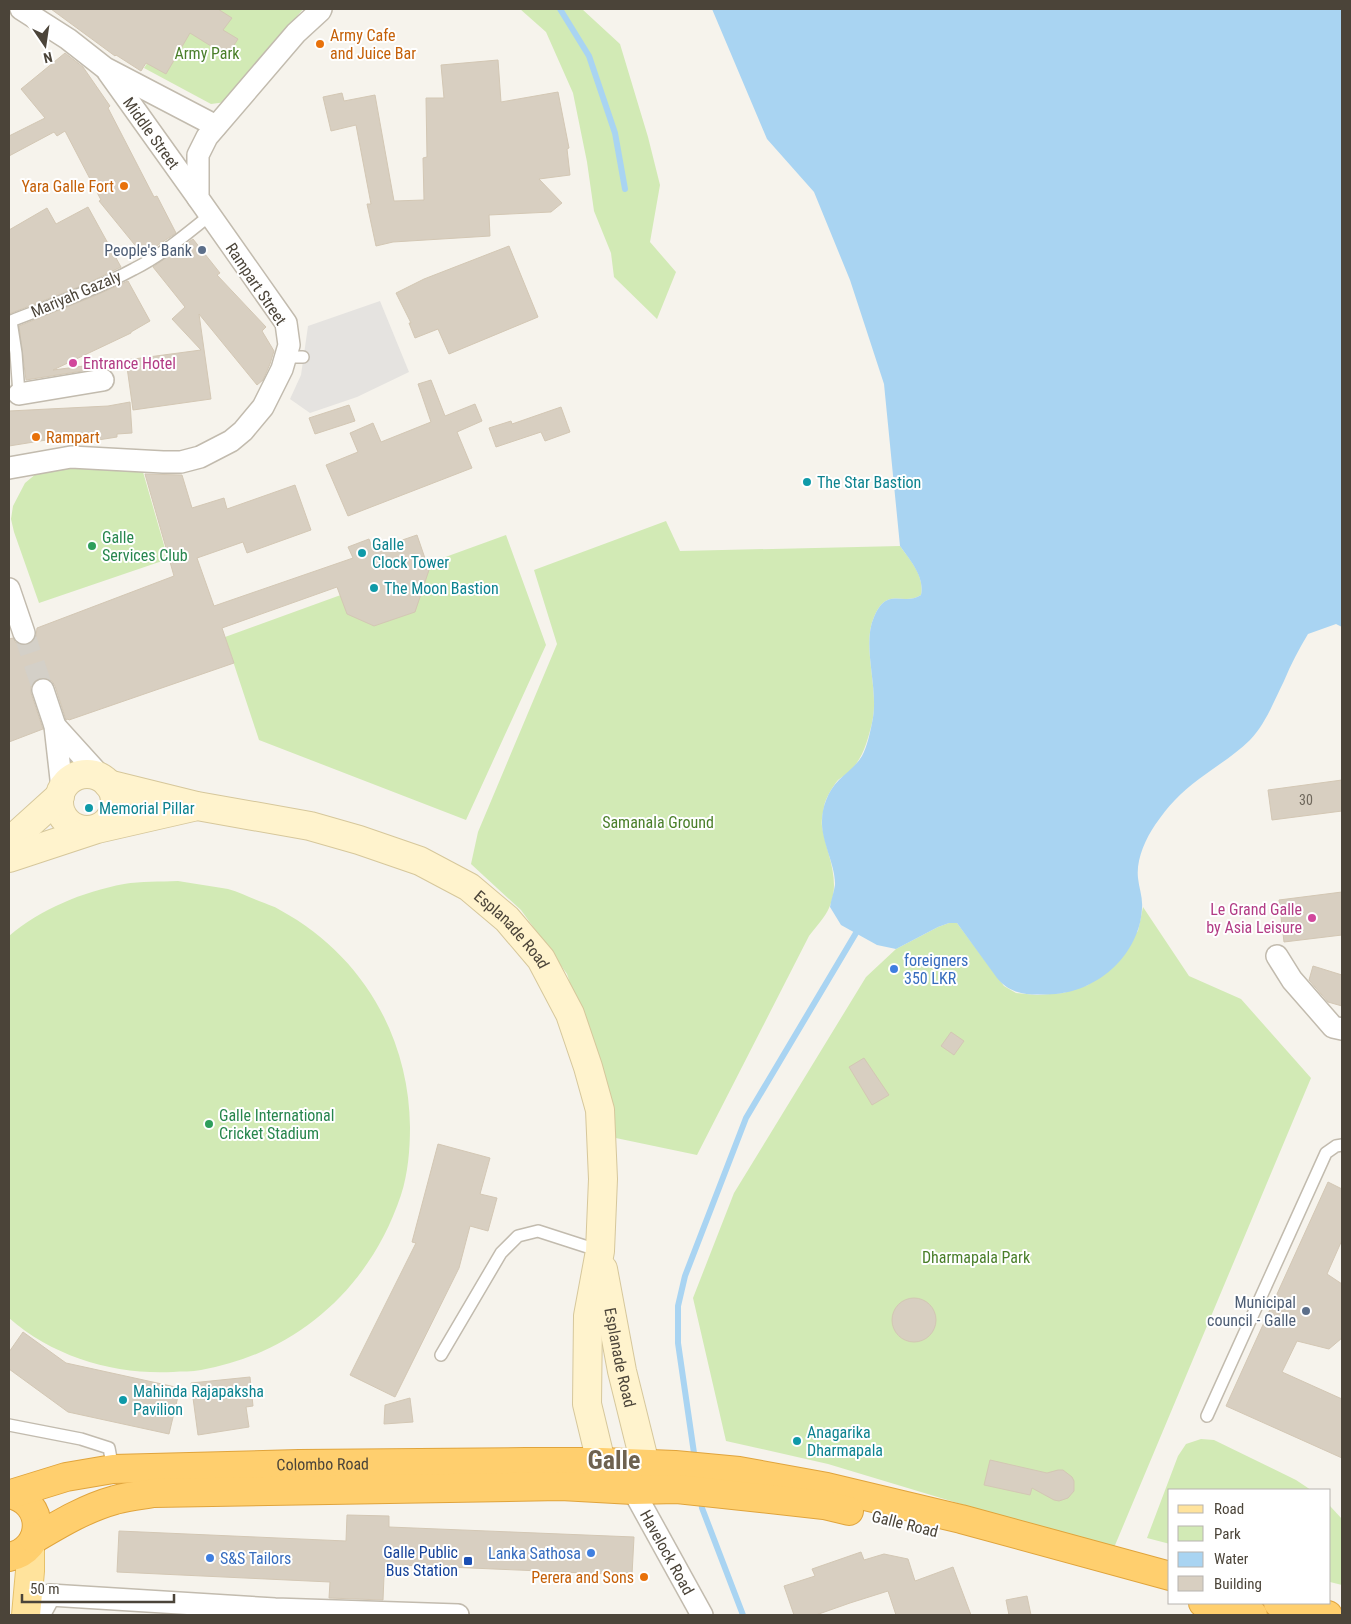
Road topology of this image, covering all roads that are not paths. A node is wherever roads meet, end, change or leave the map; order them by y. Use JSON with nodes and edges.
{"nodes":[{"id":1,"x":21,"y":9,"type":"edge"},
{"id":2,"x":320,"y":9,"type":"edge"},
{"id":3,"x":105,"y":68,"type":"junction"},
{"id":4,"x":216,"y":126,"type":"junction"},
{"id":5,"x":203,"y":207,"type":"junction"},
{"id":6,"x":104,"y":380,"type":"dead end"},
{"id":7,"x":14,"y":395,"type":"edge"},
{"id":8,"x":13,"y":469,"type":"edge"},
{"id":9,"x":9,"y":589,"type":"edge"},
{"id":10,"x":24,"y":633,"type":"tunnel mouth"},
{"id":11,"x":43,"y":690,"type":"tunnel mouth"},
{"id":12,"x":55,"y":726,"type":"junction"},
{"id":13,"x":105,"y":781,"type":"junction"},
{"id":14,"x":61,"y":792,"type":"junction"},
{"id":15,"x":197,"y":806,"type":"junction"},
{"id":16,"x":97,"y":829,"type":"junction"},
{"id":17,"x":9,"y":842,"type":"edge"},
{"id":18,"x":9,"y":858,"type":"edge"},
{"id":19,"x":1277,"y":956,"type":"dead end"},
{"id":20,"x":1342,"y":1029,"type":"edge"},
{"id":21,"x":1342,"y":1145,"type":"edge"},
{"id":22,"x":600,"y":1251,"type":"junction"},
{"id":23,"x":441,"y":1355,"type":"dead end"},
{"id":24,"x":1207,"y":1416,"type":"dead end"},
{"id":25,"x":9,"y":1425,"type":"edge"},
{"id":26,"x":601,"y":1462,"type":"junction"},
{"id":27,"x":113,"y":1469,"type":"junction"},
{"id":28,"x":639,"y":1472,"type":"junction"},
{"id":29,"x":737,"y":1483,"type":"junction"},
{"id":30,"x":10,"y":1494,"type":"edge"},
{"id":31,"x":24,"y":1547,"type":"edge"},
{"id":32,"x":1168,"y":1575,"type":"edge"},
{"id":33,"x":1168,"y":1593,"type":"edge"},
{"id":34,"x":1207,"y":1604,"type":"edge"},
{"id":35,"x":1282,"y":1604,"type":"edge"},
{"id":36,"x":276,"y":1612,"type":"edge"},
{"id":37,"x":26,"y":1615,"type":"edge"},
{"id":38,"x":39,"y":1615,"type":"edge"},
{"id":39,"x":458,"y":1615,"type":"edge"},
{"id":40,"x":702,"y":1615,"type":"edge"},
{"id":41,"x":1253,"y":1615,"type":"edge"},
{"id":42,"x":1328,"y":1615,"type":"edge"}],
"edges":[{"from":1,"to":3,"type":"street","name":"Middle Street"},
{"from":2,"to":4,"type":"street"},
{"from":3,"to":4,"type":"street","name":"Middle Street"},
{"from":3,"to":5,"type":"street","name":"Middle Street"},
{"from":4,"to":5,"type":"street"},
{"from":5,"to":7,"type":"lane","name":"Mariyah Gazaly"},
{"from":5,"to":8,"type":"street","name":"Rampart Street"},
{"from":6,"to":7,"type":"street"},
{"from":9,"to":10,"type":"street"},
{"from":11,"to":12,"type":"street"},
{"from":12,"to":13,"type":"street"},
{"from":12,"to":14,"type":"street"},
{"from":13,"to":14,"type":"street"},
{"from":13,"to":15,"type":"street","name":"Esplanade Road"},
{"from":13,"to":16,"type":"street"},
{"from":14,"to":16,"type":"street"},
{"from":14,"to":17,"type":"street"},
{"from":15,"to":16,"type":"street","name":"Esplanade Road"},
{"from":15,"to":22,"type":"street","name":"Esplanade Road"},
{"from":16,"to":18,"type":"street","name":"Esplanade Road"},
{"from":19,"to":20,"type":"street"},
{"from":21,"to":24,"type":"lane"},
{"from":22,"to":23,"type":"lane"},
{"from":22,"to":26,"type":"street","name":"Esplanade Road"},
{"from":22,"to":28,"type":"street","name":"Esplanade Road"},
{"from":25,"to":27,"type":"lane"},
{"from":26,"to":27,"type":"highway","name":"Colombo Road"},
{"from":26,"to":28,"type":"highway","name":"Colombo Road"},
{"from":27,"to":30,"type":"highway","name":"Colombo Road"},
{"from":28,"to":29,"type":"highway","name":"Galle Road"},
{"from":28,"to":31,"type":"highway","name":"Colombo Road"},
{"from":28,"to":40,"type":"street","name":"Havelock Road"},
{"from":29,"to":32,"type":"highway","name":"Galle Road"},
{"from":29,"to":33,"type":"highway","name":"Galle Road"},
{"from":30,"to":31,"type":"highway"},
{"from":31,"to":37,"type":"main road"},
{"from":34,"to":41,"type":"highway"},
{"from":35,"to":42,"type":"highway"},
{"from":36,"to":38,"type":"street"},
{"from":36,"to":39,"type":"street"}]}
